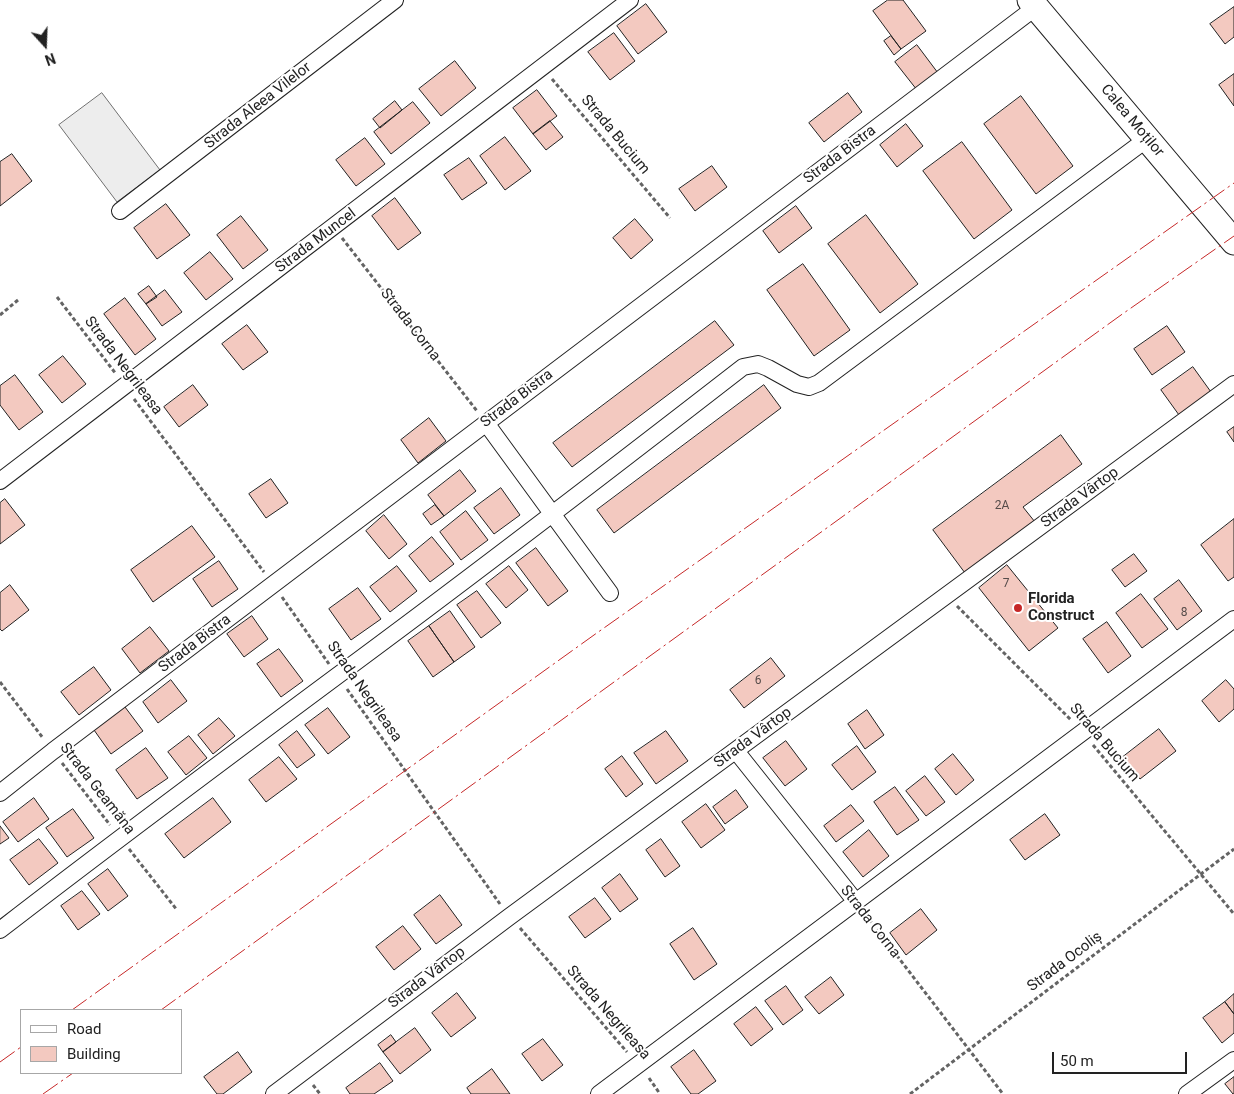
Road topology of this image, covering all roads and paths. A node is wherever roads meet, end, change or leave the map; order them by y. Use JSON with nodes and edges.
{"nodes":[{"id":1,"x":395,"y":0,"type":"edge"},
{"id":2,"x":630,"y":0,"type":"edge"},
{"id":3,"x":1033,"y":3,"type":"edge"},
{"id":4,"x":543,"y":68,"type":"junction"},
{"id":5,"x":1147,"y":139,"type":"junction"},
{"id":6,"x":120,"y":211,"type":"dead end"},
{"id":7,"x":670,"y":218,"type":"dead end"},
{"id":8,"x":334,"y":227,"type":"junction"},
{"id":9,"x":1234,"y":242,"type":"edge"},
{"id":10,"x":57,"y":297,"type":"dead end"},
{"id":11,"x":18,"y":300,"type":"dead end"},
{"id":12,"x":0,"y":315,"type":"edge"},
{"id":13,"x":1234,"y":384,"type":"edge"},
{"id":14,"x":125,"y":386,"type":"junction"},
{"id":15,"x":486,"y":423,"type":"junction"},
{"id":16,"x":0,"y":481,"type":"edge"},
{"id":17,"x":553,"y":514,"type":"junction"},
{"id":18,"x":273,"y":584,"type":"junction"},
{"id":19,"x":610,"y":592,"type":"dead end"},
{"id":20,"x":948,"y":596,"type":"junction"},
{"id":21,"x":1234,"y":619,"type":"edge"},
{"id":22,"x":338,"y":676,"type":"junction"},
{"id":23,"x":0,"y":682,"type":"edge"},
{"id":24,"x":1083,"y":732,"type":"junction"},
{"id":25,"x":53,"y":751,"type":"junction"},
{"id":26,"x":736,"y":751,"type":"junction"},
{"id":27,"x":0,"y":793,"type":"edge"},
{"id":28,"x":120,"y":837,"type":"junction"},
{"id":29,"x":1234,"y":849,"type":"edge"},
{"id":30,"x":1201,"y":874,"type":"junction"},
{"id":31,"x":856,"y":902,"type":"junction"},
{"id":32,"x":177,"y":910,"type":"dead end"},
{"id":33,"x":1234,"y":914,"type":"edge"},
{"id":34,"x":509,"y":917,"type":"junction"},
{"id":35,"x":0,"y":930,"type":"edge"},
{"id":36,"x":968,"y":1049,"type":"junction"},
{"id":37,"x":1234,"y":1060,"type":"edge"},
{"id":38,"x":638,"y":1064,"type":"junction"},
{"id":39,"x":274,"y":1094,"type":"edge"},
{"id":40,"x":599,"y":1094,"type":"edge"},
{"id":41,"x":660,"y":1094,"type":"edge"},
{"id":42,"x":910,"y":1094,"type":"edge"},
{"id":43,"x":1003,"y":1094,"type":"edge"},
{"id":44,"x":1187,"y":1094,"type":"edge"}],
"edges":[{"from":1,"to":6,"type":"street","name":"Strada Aleea Vilelor"},
{"from":2,"to":4,"type":"street","name":"Strada Muncel"},
{"from":3,"to":5,"type":"main road","name":"Calea Moților"},
{"from":3,"to":15,"type":"street","name":"Strada Bistra"},
{"from":4,"to":7,"type":"path","name":"Strada Bucium"},
{"from":4,"to":8,"type":"street","name":"Strada Muncel"},
{"from":5,"to":9,"type":"main road","name":"Calea Moților"},
{"from":5,"to":17,"type":"street"},
{"from":8,"to":14,"type":"street","name":"Strada Muncel"},
{"from":8,"to":15,"type":"path","name":"Strada Corna"},
{"from":10,"to":14,"type":"path","name":"Strada Negrileasa"},
{"from":11,"to":12,"type":"path"},
{"from":13,"to":20,"type":"street","name":"Strada Vârtop"},
{"from":14,"to":16,"type":"street","name":"Strada Muncel"},
{"from":14,"to":18,"type":"path","name":"Strada Negrileasa"},
{"from":15,"to":17,"type":"street"},
{"from":15,"to":18,"type":"street","name":"Strada Bistra"},
{"from":17,"to":19,"type":"street"},
{"from":17,"to":22,"type":"street"},
{"from":18,"to":22,"type":"path","name":"Strada Negrileasa"},
{"from":18,"to":25,"type":"street","name":"Strada Bistra"},
{"from":20,"to":24,"type":"path","name":"Strada Bucium"},
{"from":20,"to":26,"type":"street","name":"Strada Vârtop"},
{"from":21,"to":24,"type":"street"},
{"from":22,"to":28,"type":"street"},
{"from":22,"to":34,"type":"path","name":"Strada Negrileasa"},
{"from":23,"to":25,"type":"path","name":"Strada Geamăna"},
{"from":24,"to":30,"type":"path","name":"Strada Bucium"},
{"from":24,"to":31,"type":"street"},
{"from":25,"to":27,"type":"street","name":"Strada Bistra"},
{"from":25,"to":28,"type":"path","name":"Strada Geamăna"},
{"from":26,"to":31,"type":"street","name":"Strada Corna"},
{"from":26,"to":34,"type":"street","name":"Strada Vârtop"},
{"from":28,"to":32,"type":"path","name":"Strada Geamăna"},
{"from":28,"to":35,"type":"street"},
{"from":29,"to":30,"type":"path","name":"Strada Ocoliș"},
{"from":30,"to":33,"type":"path","name":"Strada Bucium"},
{"from":30,"to":36,"type":"path","name":"Strada Ocoliș"},
{"from":31,"to":36,"type":"path","name":"Strada Corna"},
{"from":31,"to":38,"type":"street"},
{"from":34,"to":38,"type":"path","name":"Strada Negrileasa"},
{"from":34,"to":39,"type":"street","name":"Strada Vârtop"},
{"from":36,"to":42,"type":"path","name":"Strada Ocoliș"},
{"from":36,"to":43,"type":"path","name":"Strada Corna"},
{"from":37,"to":44,"type":"street"},
{"from":38,"to":40,"type":"street"},
{"from":38,"to":41,"type":"path","name":"Strada Negrileasa"}]}
